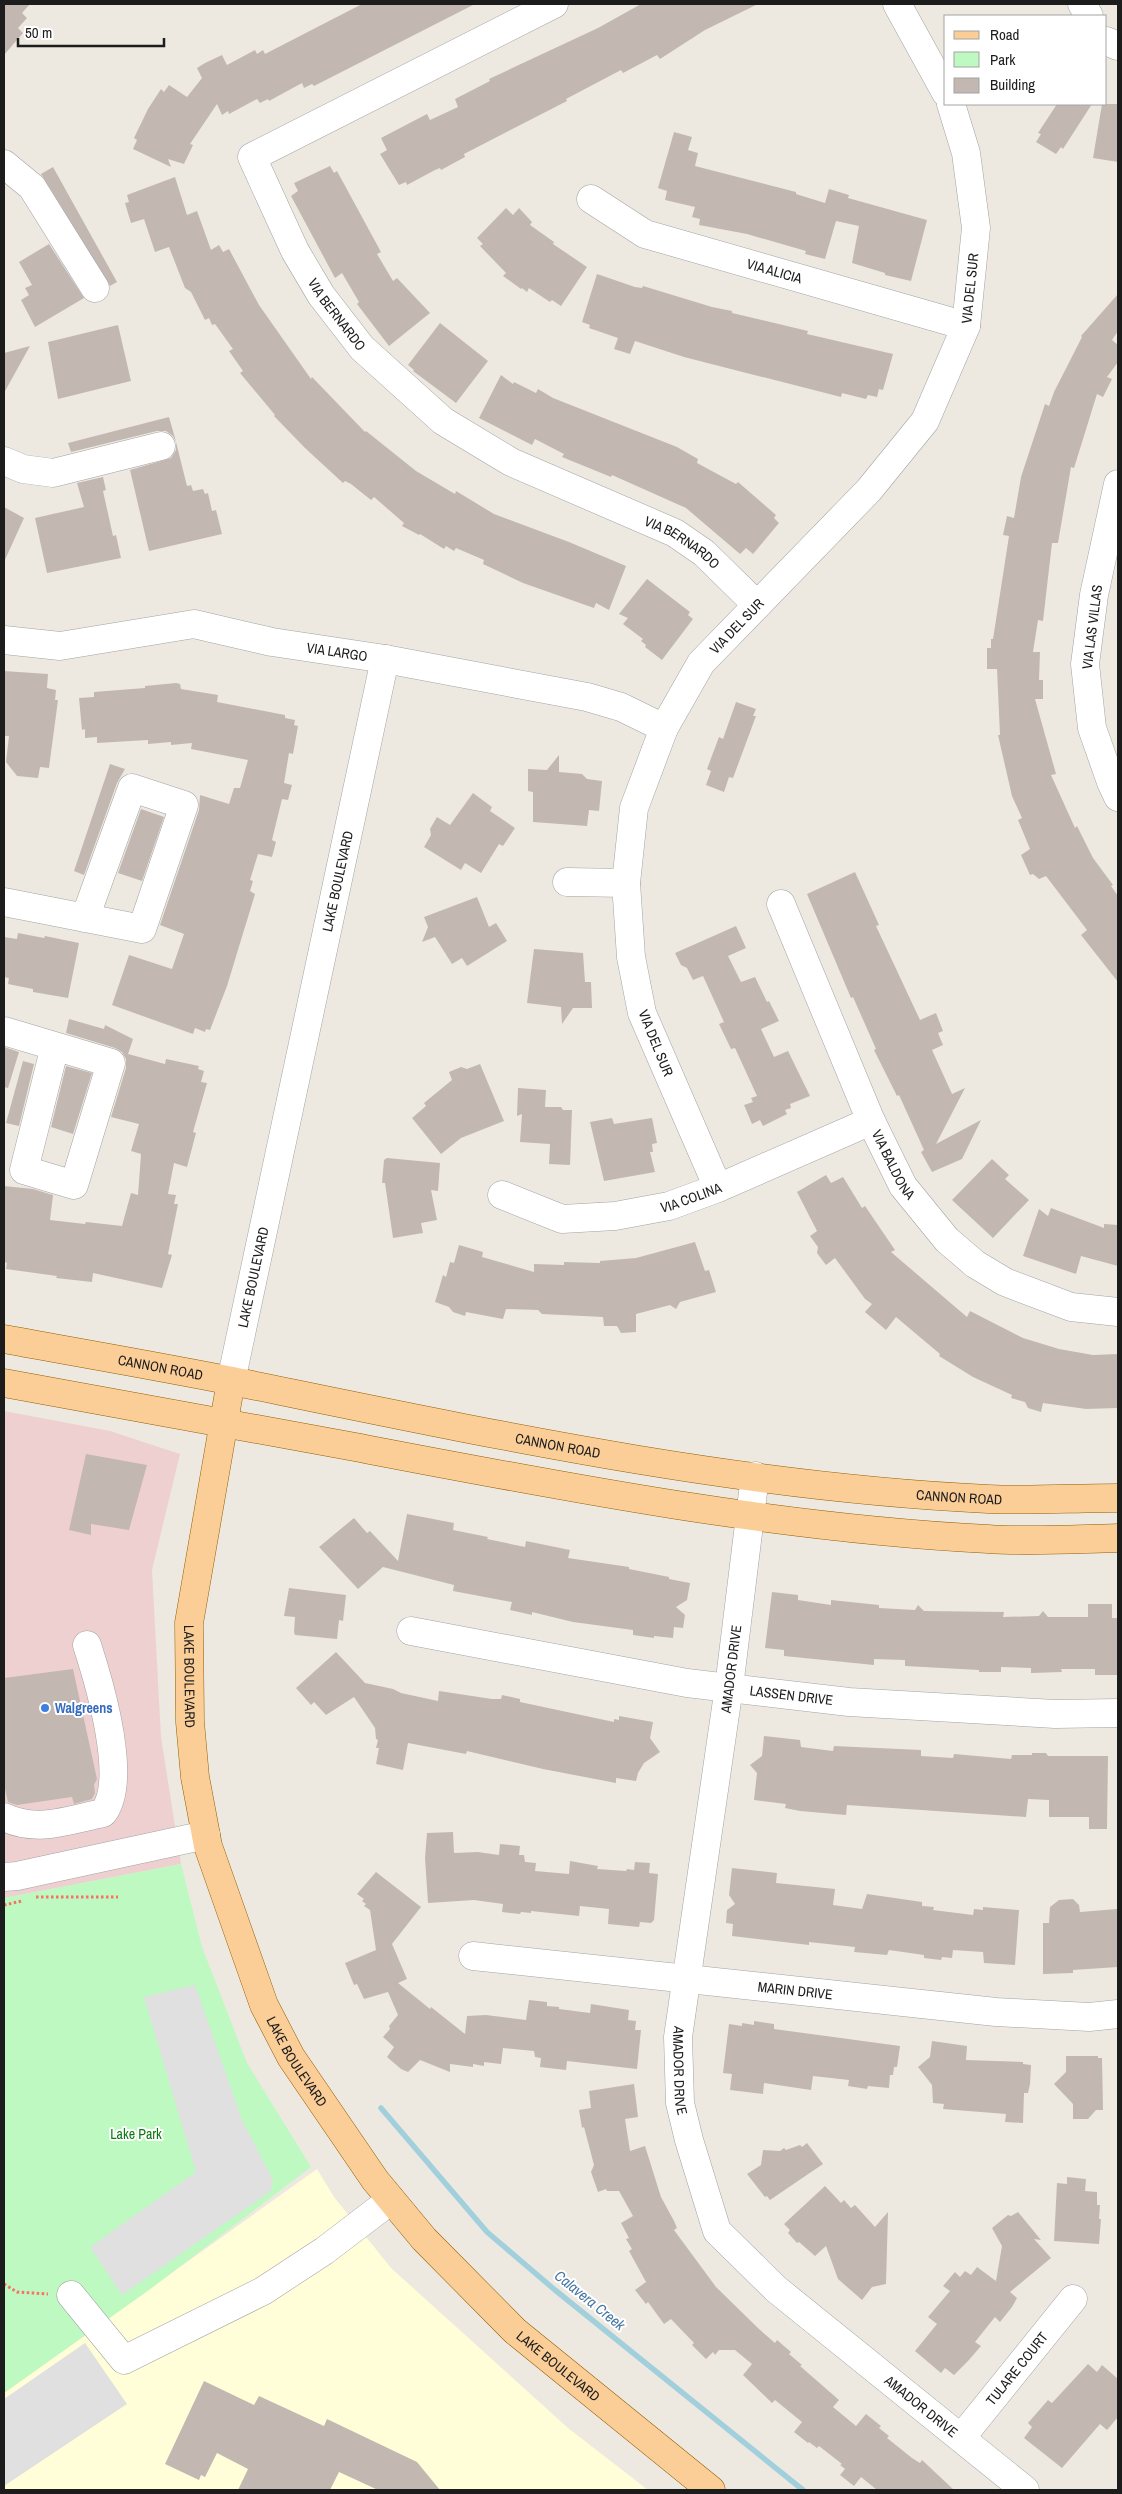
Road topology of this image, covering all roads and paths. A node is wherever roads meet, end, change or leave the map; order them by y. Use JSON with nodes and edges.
{"nodes":[{"id":1,"x":554,"y":4,"type":"edge"},
{"id":2,"x":897,"y":4,"type":"edge"},
{"id":3,"x":1082,"y":4,"type":"edge"},
{"id":4,"x":1088,"y":15,"type":"edge"},
{"id":5,"x":944,"y":90,"type":"edge"},
{"id":6,"x":951,"y":105,"type":"edge"},
{"id":7,"x":4,"y":164,"type":"edge"},
{"id":8,"x":591,"y":199,"type":"dead end"},
{"id":9,"x":95,"y":288,"type":"dead end"},
{"id":10,"x":966,"y":326,"type":"junction"},
{"id":11,"x":161,"y":446,"type":"dead end"},
{"id":12,"x":13,"y":465,"type":"edge"},
{"id":13,"x":1118,"y":484,"type":"edge"},
{"id":14,"x":757,"y":605,"type":"junction"},
{"id":15,"x":4,"y":640,"type":"edge"},
{"id":16,"x":385,"y":659,"type":"junction"},
{"id":17,"x":664,"y":728,"type":"junction"},
{"id":18,"x":1118,"y":797,"type":"edge"},
{"id":19,"x":567,"y":882,"type":"dead end"},
{"id":20,"x":626,"y":883,"type":"junction"},
{"id":21,"x":4,"y":902,"type":"edge"},
{"id":22,"x":781,"y":904,"type":"dead end"},
{"id":23,"x":85,"y":918,"type":"junction"},
{"id":24,"x":4,"y":1031,"type":"edge"},
{"id":25,"x":55,"y":1046,"type":"junction"},
{"id":26,"x":871,"y":1121,"type":"junction"},
{"id":27,"x":718,"y":1188,"type":"junction"},
{"id":28,"x":502,"y":1195,"type":"dead end"},
{"id":29,"x":1118,"y":1312,"type":"edge"},
{"id":30,"x":4,"y":1339,"type":"edge"},
{"id":31,"x":231,"y":1381,"type":"junction"},
{"id":32,"x":4,"y":1382,"type":"edge"},
{"id":33,"x":224,"y":1422,"type":"junction"},
{"id":34,"x":755,"y":1476,"type":"junction"},
{"id":35,"x":1118,"y":1498,"type":"edge"},
{"id":36,"x":750,"y":1515,"type":"junction"},
{"id":37,"x":1118,"y":1538,"type":"edge"},
{"id":38,"x":411,"y":1631,"type":"dead end"},
{"id":39,"x":87,"y":1645,"type":"dead end"},
{"id":40,"x":729,"y":1686,"type":"junction"},
{"id":41,"x":1118,"y":1713,"type":"edge"},
{"id":42,"x":4,"y":1817,"type":"edge"},
{"id":43,"x":206,"y":1835,"type":"junction"},
{"id":44,"x":4,"y":1877,"type":"edge"},
{"id":45,"x":118,"y":1896,"type":"dead end"},
{"id":46,"x":4,"y":1906,"type":"edge"},
{"id":47,"x":473,"y":1956,"type":"dead end"},
{"id":48,"x":687,"y":1979,"type":"junction"},
{"id":49,"x":1118,"y":2014,"type":"edge"},
{"id":50,"x":391,"y":2200,"type":"junction"},
{"id":51,"x":4,"y":2284,"type":"edge"},
{"id":52,"x":71,"y":2295,"type":"joint"},
{"id":53,"x":1073,"y":2299,"type":"dead end"},
{"id":54,"x":960,"y":2438,"type":"junction"},
{"id":55,"x":711,"y":2490,"type":"edge"},
{"id":56,"x":1025,"y":2490,"type":"edge"}],
"edges":[{"from":1,"to":14,"type":"street","name":"VIA BERNARDO"},
{"from":2,"to":5,"type":"street"},
{"from":3,"to":4,"type":"street"},
{"from":6,"to":10,"type":"street","name":"VIA DEL SUR"},
{"from":7,"to":9,"type":"street"},
{"from":8,"to":10,"type":"street","name":"VIA ALICIA"},
{"from":10,"to":14,"type":"street","name":"VIA DEL SUR"},
{"from":11,"to":12,"type":"street"},
{"from":13,"to":18,"type":"street","name":"VIA LAS VILLAS"},
{"from":14,"to":17,"type":"street","name":"VIA DEL SUR"},
{"from":15,"to":16,"type":"street","name":"VIA LARGO"},
{"from":16,"to":17,"type":"street","name":"VIA LARGO"},
{"from":16,"to":31,"type":"street","name":"LAKE BOULEVARD"},
{"from":17,"to":20,"type":"street","name":"VIA DEL SUR"},
{"from":19,"to":20,"type":"street"},
{"from":20,"to":27,"type":"street","name":"VIA DEL SUR"},
{"from":21,"to":23,"type":"street"},
{"from":22,"to":26,"type":"street","name":"VIA BALDONA"},
{"from":23,"to":23,"type":"street"},
{"from":24,"to":25,"type":"street"},
{"from":25,"to":25,"type":"street"},
{"from":26,"to":27,"type":"street","name":"VIA COLINA"},
{"from":26,"to":29,"type":"street","name":"VIA BALDONA"},
{"from":27,"to":28,"type":"street","name":"VIA COLINA"},
{"from":30,"to":31,"type":"main road","name":"CANNON ROAD"},
{"from":31,"to":33,"type":"main road","name":"LAKE BOULEVARD"},
{"from":31,"to":34,"type":"main road","name":"CANNON ROAD"},
{"from":32,"to":33,"type":"main road"},
{"from":33,"to":36,"type":"main road"},
{"from":33,"to":43,"type":"main road","name":"LAKE BOULEVARD"},
{"from":34,"to":35,"type":"main road","name":"CANNON ROAD"},
{"from":34,"to":36,"type":"street","name":"AMADOR DRIVE"},
{"from":36,"to":37,"type":"main road"},
{"from":36,"to":40,"type":"street","name":"AMADOR DRIVE"},
{"from":38,"to":40,"type":"street","name":"LASSEN DRIVE"},
{"from":39,"to":42,"type":"street"},
{"from":40,"to":41,"type":"street","name":"LASSEN DRIVE"},
{"from":40,"to":48,"type":"street","name":"AMADOR DRIVE"},
{"from":43,"to":44,"type":"street"},
{"from":43,"to":50,"type":"main road","name":"LAKE BOULEVARD"},
{"from":45,"to":46,"type":"path"},
{"from":47,"to":48,"type":"street","name":"MARIN DRIVE"},
{"from":48,"to":49,"type":"street","name":"MARIN DRIVE"},
{"from":48,"to":54,"type":"street","name":"AMADOR DRIVE"},
{"from":50,"to":52,"type":"street"},
{"from":50,"to":55,"type":"main road","name":"LAKE BOULEVARD"},
{"from":51,"to":52,"type":"path"},
{"from":53,"to":54,"type":"street","name":"TULARE COURT"},
{"from":54,"to":56,"type":"street","name":"AMADOR DRIVE"}]}
